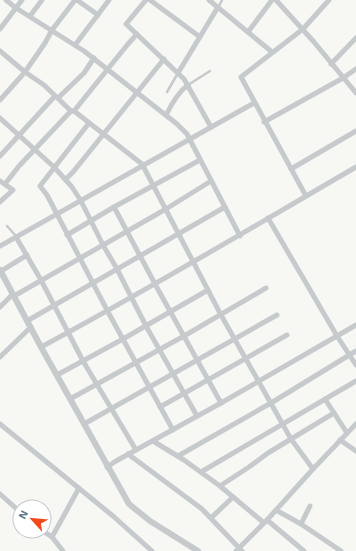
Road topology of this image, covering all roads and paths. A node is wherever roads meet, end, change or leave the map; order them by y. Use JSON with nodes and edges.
{"nodes":[{"id":1,"x":6,"y":0,"type":"edge"},
{"id":2,"x":22,"y":0,"type":"edge"},
{"id":3,"x":42,"y":0,"type":"edge"},
{"id":4,"x":76,"y":0,"type":"edge"},
{"id":5,"x":109,"y":0,"type":"edge"},
{"id":6,"x":150,"y":0,"type":"edge"},
{"id":7,"x":208,"y":0,"type":"edge"},
{"id":8,"x":222,"y":0,"type":"edge"},
{"id":9,"x":272,"y":0,"type":"edge"},
{"id":10,"x":276,"y":0,"type":"edge"},
{"id":11,"x":329,"y":0,"type":"edge"},
{"id":12,"x":218,"y":7,"type":"junction"},
{"id":13,"x":16,"y":8,"type":"junction"},
{"id":14,"x":98,"y":15,"type":"junction"},
{"id":15,"x":30,"y":16,"type":"junction"},
{"id":16,"x":0,"y":29,"type":"edge"},
{"id":17,"x":303,"y":29,"type":"junction"},
{"id":18,"x":52,"y":30,"type":"junction"},
{"id":19,"x":248,"y":32,"type":"junction"},
{"id":20,"x":137,"y":34,"type":"junction"},
{"id":21,"x":200,"y":37,"type":"junction"},
{"id":22,"x":356,"y":38,"type":"edge"},
{"id":23,"x":75,"y":45,"type":"junction"},
{"id":24,"x":0,"y":51,"type":"edge"},
{"id":25,"x":272,"y":52,"type":"junction"},
{"id":26,"x":94,"y":58,"type":"junction"},
{"id":27,"x":164,"y":59,"type":"junction"},
{"id":28,"x":331,"y":64,"type":"junction"},
{"id":29,"x":108,"y":69,"type":"junction"},
{"id":30,"x":356,"y":69,"type":"edge"},
{"id":31,"x":210,"y":71,"type":"dead end"},
{"id":32,"x":25,"y":72,"type":"junction"},
{"id":33,"x":178,"y":73,"type":"junction"},
{"id":34,"x":343,"y":78,"type":"junction"},
{"id":35,"x":188,"y":85,"type":"junction"},
{"id":36,"x":136,"y":92,"type":"junction"},
{"id":37,"x":167,"y":92,"type":"dead end"},
{"id":38,"x":356,"y":94,"type":"edge"},
{"id":39,"x":56,"y":97,"type":"junction"},
{"id":40,"x":0,"y":100,"type":"edge"},
{"id":41,"x":254,"y":103,"type":"junction"},
{"id":42,"x":73,"y":111,"type":"junction"},
{"id":43,"x":166,"y":115,"type":"junction"},
{"id":44,"x":0,"y":118,"type":"edge"},
{"id":45,"x":264,"y":122,"type":"junction"},
{"id":46,"x":90,"y":123,"type":"junction"},
{"id":47,"x":211,"y":127,"type":"junction"},
{"id":48,"x":356,"y":131,"type":"edge"},
{"id":49,"x":103,"y":134,"type":"junction"},
{"id":50,"x":19,"y":136,"type":"junction"},
{"id":51,"x":189,"y":139,"type":"junction"},
{"id":52,"x":35,"y":150,"type":"junction"},
{"id":53,"x":0,"y":156,"type":"edge"},
{"id":54,"x":200,"y":160,"type":"junction"},
{"id":55,"x":142,"y":164,"type":"junction"},
{"id":56,"x":54,"y":167,"type":"junction"},
{"id":57,"x":356,"y":168,"type":"edge"},
{"id":58,"x":291,"y":169,"type":"junction"},
{"id":59,"x":66,"y":179,"type":"junction"},
{"id":60,"x":211,"y":181,"type":"junction"},
{"id":61,"x":2,"y":182,"type":"edge"},
{"id":62,"x":153,"y":185,"type":"junction"},
{"id":63,"x":306,"y":196,"type":"junction"},
{"id":64,"x":81,"y":201,"type":"junction"},
{"id":65,"x":0,"y":202,"type":"edge"},
{"id":66,"x":114,"y":207,"type":"junction"},
{"id":67,"x":225,"y":207,"type":"junction"},
{"id":68,"x":166,"y":209,"type":"junction"},
{"id":69,"x":57,"y":214,"type":"junction"},
{"id":70,"x":268,"y":218,"type":"junction"},
{"id":71,"x":91,"y":221,"type":"junction"},
{"id":72,"x":7,"y":226,"type":"dead end"},
{"id":73,"x":127,"y":231,"type":"junction"},
{"id":74,"x":178,"y":233,"type":"junction"},
{"id":75,"x":67,"y":235,"type":"junction"},
{"id":76,"x":240,"y":236,"type":"junction"},
{"id":77,"x":16,"y":237,"type":"junction"},
{"id":78,"x":103,"y":245,"type":"junction"},
{"id":79,"x":0,"y":246,"type":"edge"},
{"id":80,"x":140,"y":255,"type":"junction"},
{"id":81,"x":27,"y":256,"type":"junction"},
{"id":82,"x":80,"y":258,"type":"junction"},
{"id":83,"x":194,"y":262,"type":"junction"},
{"id":84,"x":117,"y":269,"type":"junction"},
{"id":85,"x":0,"y":270,"type":"edge"},
{"id":86,"x":41,"y":280,"type":"junction"},
{"id":87,"x":93,"y":283,"type":"junction"},
{"id":88,"x":155,"y":284,"type":"junction"},
{"id":89,"x":266,"y":288,"type":"dead end"},
{"id":90,"x":208,"y":290,"type":"junction"},
{"id":91,"x":13,"y":295,"type":"junction"},
{"id":92,"x":131,"y":298,"type":"junction"},
{"id":93,"x":54,"y":306,"type":"junction"},
{"id":94,"x":0,"y":307,"type":"edge"},
{"id":95,"x":108,"y":312,"type":"junction"},
{"id":96,"x":170,"y":312,"type":"junction"},
{"id":97,"x":221,"y":314,"type":"junction"},
{"id":98,"x":277,"y":315,"type":"dead end"},
{"id":99,"x":27,"y":320,"type":"junction"},
{"id":100,"x":356,"y":325,"type":"edge"},
{"id":101,"x":146,"y":326,"type":"junction"},
{"id":102,"x":30,"y":327,"type":"junction"},
{"id":103,"x":68,"y":333,"type":"junction"},
{"id":104,"x":287,"y":335,"type":"dead end"},
{"id":105,"x":184,"y":336,"type":"junction"},
{"id":106,"x":337,"y":336,"type":"junction"},
{"id":107,"x":123,"y":339,"type":"junction"},
{"id":108,"x":235,"y":339,"type":"junction"},
{"id":109,"x":41,"y":347,"type":"junction"},
{"id":110,"x":160,"y":349,"type":"junction"},
{"id":111,"x":2,"y":351,"type":"edge"},
{"id":112,"x":356,"y":351,"type":"edge"},
{"id":113,"x":349,"y":355,"type":"junction"},
{"id":114,"x":0,"y":357,"type":"edge"},
{"id":115,"x":246,"y":358,"type":"junction"},
{"id":116,"x":83,"y":361,"type":"junction"},
{"id":117,"x":197,"y":361,"type":"junction"},
{"id":118,"x":137,"y":363,"type":"junction"},
{"id":119,"x":356,"y":366,"type":"edge"},
{"id":120,"x":174,"y":374,"type":"junction"},
{"id":121,"x":57,"y":375,"type":"junction"},
{"id":122,"x":208,"y":380,"type":"junction"},
{"id":123,"x":356,"y":381,"type":"edge"},
{"id":124,"x":259,"y":382,"type":"junction"},
{"id":125,"x":97,"y":384,"type":"junction"},
{"id":126,"x":149,"y":388,"type":"junction"},
{"id":127,"x":184,"y":394,"type":"junction"},
{"id":128,"x":70,"y":399,"type":"junction"},
{"id":129,"x":325,"y":399,"type":"junction"},
{"id":130,"x":221,"y":403,"type":"junction"},
{"id":131,"x":271,"y":403,"type":"junction"},
{"id":132,"x":160,"y":407,"type":"junction"},
{"id":133,"x":111,"y":409,"type":"junction"},
{"id":134,"x":334,"y":413,"type":"junction"},
{"id":135,"x":197,"y":416,"type":"junction"},
{"id":136,"x":0,"y":424,"type":"edge"},
{"id":137,"x":84,"y":424,"type":"junction"},
{"id":138,"x":282,"y":424,"type":"junction"},
{"id":139,"x":356,"y":424,"type":"edge"},
{"id":140,"x":173,"y":430,"type":"junction"},
{"id":141,"x":347,"y":432,"type":"junction"},
{"id":142,"x":291,"y":439,"type":"junction"},
{"id":143,"x":340,"y":440,"type":"junction"},
{"id":144,"x":153,"y":441,"type":"junction"},
{"id":145,"x":136,"y":450,"type":"junction"},
{"id":146,"x":356,"y":451,"type":"edge"},
{"id":147,"x":128,"y":454,"type":"junction"},
{"id":148,"x":178,"y":456,"type":"junction"},
{"id":149,"x":108,"y":467,"type":"junction"},
{"id":150,"x":312,"y":469,"type":"junction"},
{"id":151,"x":201,"y":472,"type":"junction"},
{"id":152,"x":220,"y":486,"type":"junction"},
{"id":153,"x":78,"y":488,"type":"junction"},
{"id":154,"x":0,"y":494,"type":"edge"},
{"id":155,"x":233,"y":497,"type":"junction"},
{"id":156,"x":12,"y":505,"type":"edge"},
{"id":157,"x":310,"y":506,"type":"dead end"},
{"id":158,"x":276,"y":510,"type":"junction"},
{"id":159,"x":211,"y":518,"type":"junction"},
{"id":160,"x":266,"y":522,"type":"junction"},
{"id":161,"x":301,"y":524,"type":"junction"},
{"id":162,"x":52,"y":537,"type":"joint"},
{"id":163,"x":195,"y":550,"type":"edge"},
{"id":164,"x":238,"y":550,"type":"edge"},
{"id":165,"x":63,"y":551,"type":"edge"},
{"id":166,"x":152,"y":551,"type":"edge"},
{"id":167,"x":304,"y":551,"type":"edge"},
{"id":168,"x":341,"y":551,"type":"edge"}],
"edges":[{"from":1,"to":13,"type":"street"},
{"from":2,"to":13,"type":"street"},
{"from":3,"to":15,"type":"street"},
{"from":4,"to":14,"type":"street"},
{"from":4,"to":18,"type":"street"},
{"from":5,"to":14,"type":"street"},
{"from":6,"to":20,"type":"street"},
{"from":6,"to":21,"type":"street"},
{"from":7,"to":12,"type":"street"},
{"from":8,"to":12,"type":"lane"},
{"from":9,"to":19,"type":"street"},
{"from":10,"to":17,"type":"street"},
{"from":11,"to":17,"type":"street"},
{"from":12,"to":19,"type":"street"},
{"from":12,"to":21,"type":"street"},
{"from":13,"to":15,"type":"street"},
{"from":13,"to":16,"type":"street"},
{"from":14,"to":23,"type":"street"},
{"from":15,"to":18,"type":"street"},
{"from":17,"to":25,"type":"street"},
{"from":17,"to":28,"type":"street"},
{"from":18,"to":23,"type":"street"},
{"from":18,"to":32,"type":"street"},
{"from":19,"to":25,"type":"street"},
{"from":20,"to":27,"type":"street"},
{"from":20,"to":29,"type":"street"},
{"from":21,"to":33,"type":"street"},
{"from":22,"to":28,"type":"street"},
{"from":23,"to":26,"type":"street"},
{"from":24,"to":32,"type":"street"},
{"from":25,"to":41,"type":"street"},
{"from":26,"to":29,"type":"street"},
{"from":26,"to":39,"type":"street"},
{"from":27,"to":33,"type":"street"},
{"from":27,"to":36,"type":"street"},
{"from":28,"to":34,"type":"street"},
{"from":29,"to":36,"type":"street"},
{"from":29,"to":42,"type":"street"},
{"from":30,"to":34,"type":"street"},
{"from":31,"to":35,"type":"lane"},
{"from":32,"to":39,"type":"street"},
{"from":32,"to":40,"type":"street"},
{"from":33,"to":35,"type":"street"},
{"from":33,"to":37,"type":"lane"},
{"from":34,"to":38,"type":"street"},
{"from":34,"to":45,"type":"street"},
{"from":35,"to":43,"type":"street"},
{"from":35,"to":47,"type":"street"},
{"from":36,"to":43,"type":"street"},
{"from":36,"to":49,"type":"street"},
{"from":39,"to":42,"type":"street"},
{"from":39,"to":50,"type":"street"},
{"from":41,"to":45,"type":"street"},
{"from":41,"to":47,"type":"street"},
{"from":42,"to":46,"type":"street"},
{"from":42,"to":52,"type":"street"},
{"from":43,"to":51,"type":"street"},
{"from":44,"to":50,"type":"street"},
{"from":45,"to":58,"type":"street"},
{"from":46,"to":49,"type":"street"},
{"from":46,"to":56,"type":"street"},
{"from":47,"to":51,"type":"street"},
{"from":48,"to":58,"type":"street"},
{"from":49,"to":55,"type":"street"},
{"from":49,"to":59,"type":"street"},
{"from":50,"to":52,"type":"street"},
{"from":50,"to":53,"type":"street"},
{"from":51,"to":54,"type":"street"},
{"from":51,"to":55,"type":"street"},
{"from":52,"to":56,"type":"street"},
{"from":52,"to":61,"type":"street"},
{"from":54,"to":60,"type":"street"},
{"from":54,"to":62,"type":"street"},
{"from":55,"to":62,"type":"street"},
{"from":55,"to":64,"type":"street"},
{"from":56,"to":59,"type":"street"},
{"from":56,"to":69,"type":"street"},
{"from":57,"to":63,"type":"street"},
{"from":58,"to":63,"type":"street"},
{"from":59,"to":64,"type":"street"},
{"from":60,"to":67,"type":"street"},
{"from":60,"to":68,"type":"street"},
{"from":61,"to":65,"type":"street"},
{"from":62,"to":66,"type":"street"},
{"from":62,"to":68,"type":"street"},
{"from":63,"to":70,"type":"street"},
{"from":64,"to":69,"type":"street"},
{"from":64,"to":71,"type":"street"},
{"from":66,"to":71,"type":"street"},
{"from":66,"to":73,"type":"street"},
{"from":67,"to":74,"type":"street"},
{"from":67,"to":76,"type":"street"},
{"from":68,"to":73,"type":"street"},
{"from":68,"to":74,"type":"street"},
{"from":69,"to":75,"type":"street"},
{"from":69,"to":77,"type":"street"},
{"from":70,"to":76,"type":"street"},
{"from":70,"to":106,"type":"street"},
{"from":71,"to":75,"type":"street"},
{"from":71,"to":78,"type":"street"},
{"from":72,"to":77,"type":"lane"},
{"from":73,"to":78,"type":"street"},
{"from":73,"to":80,"type":"street"},
{"from":74,"to":80,"type":"street"},
{"from":74,"to":83,"type":"street"},
{"from":75,"to":82,"type":"street"},
{"from":76,"to":83,"type":"street"},
{"from":77,"to":79,"type":"street"},
{"from":77,"to":81,"type":"street"},
{"from":78,"to":82,"type":"street"},
{"from":78,"to":84,"type":"street"},
{"from":80,"to":84,"type":"street"},
{"from":80,"to":88,"type":"street"},
{"from":81,"to":85,"type":"street"},
{"from":81,"to":86,"type":"street"},
{"from":82,"to":86,"type":"street"},
{"from":82,"to":87,"type":"street"},
{"from":83,"to":88,"type":"street"},
{"from":83,"to":90,"type":"street"},
{"from":84,"to":87,"type":"street"},
{"from":84,"to":92,"type":"street"},
{"from":85,"to":91,"type":"street"},
{"from":86,"to":91,"type":"street"},
{"from":86,"to":93,"type":"street"},
{"from":87,"to":93,"type":"street"},
{"from":87,"to":95,"type":"street"},
{"from":88,"to":92,"type":"street"},
{"from":88,"to":96,"type":"street"},
{"from":89,"to":97,"type":"street"},
{"from":90,"to":96,"type":"street"},
{"from":90,"to":97,"type":"street"},
{"from":91,"to":94,"type":"street"},
{"from":91,"to":99,"type":"street"},
{"from":92,"to":95,"type":"street"},
{"from":92,"to":101,"type":"street"},
{"from":93,"to":99,"type":"street"},
{"from":93,"to":103,"type":"street"},
{"from":95,"to":103,"type":"street"},
{"from":95,"to":107,"type":"street"},
{"from":96,"to":101,"type":"street"},
{"from":96,"to":105,"type":"street"},
{"from":97,"to":105,"type":"street"},
{"from":97,"to":108,"type":"street"},
{"from":98,"to":108,"type":"street"},
{"from":99,"to":102,"type":"street"},
{"from":100,"to":106,"type":"street"},
{"from":101,"to":107,"type":"street"},
{"from":101,"to":110,"type":"street"},
{"from":102,"to":109,"type":"street"},
{"from":102,"to":111,"type":"street"},
{"from":103,"to":109,"type":"street"},
{"from":103,"to":116,"type":"street"},
{"from":104,"to":115,"type":"street"},
{"from":105,"to":110,"type":"street"},
{"from":105,"to":117,"type":"street"},
{"from":106,"to":113,"type":"street"},
{"from":106,"to":124,"type":"street"},
{"from":107,"to":116,"type":"street"},
{"from":107,"to":118,"type":"street"},
{"from":108,"to":115,"type":"street"},
{"from":108,"to":117,"type":"street"},
{"from":109,"to":121,"type":"street"},
{"from":110,"to":118,"type":"street"},
{"from":110,"to":120,"type":"street"},
{"from":111,"to":114,"type":"street"},
{"from":112,"to":113,"type":"street"},
{"from":113,"to":119,"type":"street"},
{"from":113,"to":131,"type":"street"},
{"from":115,"to":122,"type":"street"},
{"from":115,"to":124,"type":"street"},
{"from":116,"to":121,"type":"street"},
{"from":116,"to":125,"type":"street"},
{"from":117,"to":120,"type":"street"},
{"from":117,"to":122,"type":"street"},
{"from":118,"to":125,"type":"street"},
{"from":118,"to":126,"type":"street"},
{"from":120,"to":126,"type":"street"},
{"from":120,"to":127,"type":"street"},
{"from":121,"to":128,"type":"street"},
{"from":122,"to":127,"type":"street"},
{"from":122,"to":130,"type":"street"},
{"from":123,"to":129,"type":"street"},
{"from":124,"to":130,"type":"street"},
{"from":124,"to":131,"type":"street"},
{"from":125,"to":128,"type":"street"},
{"from":125,"to":133,"type":"street"},
{"from":126,"to":132,"type":"street"},
{"from":126,"to":133,"type":"street"},
{"from":127,"to":132,"type":"street"},
{"from":127,"to":135,"type":"street"},
{"from":128,"to":137,"type":"street"},
{"from":129,"to":134,"type":"street"},
{"from":129,"to":138,"type":"street"},
{"from":130,"to":135,"type":"street"},
{"from":131,"to":138,"type":"street"},
{"from":131,"to":148,"type":"street"},
{"from":132,"to":140,"type":"street"},
{"from":133,"to":137,"type":"street"},
{"from":133,"to":145,"type":"street"},
{"from":134,"to":141,"type":"street"},
{"from":134,"to":142,"type":"street"},
{"from":135,"to":140,"type":"street"},
{"from":136,"to":153,"type":"street"},
{"from":137,"to":149,"type":"street"},
{"from":138,"to":142,"type":"street"},
{"from":138,"to":151,"type":"street"},
{"from":139,"to":141,"type":"street"},
{"from":140,"to":144,"type":"street"},
{"from":141,"to":143,"type":"street"},
{"from":142,"to":150,"type":"street"},
{"from":142,"to":152,"type":"street"},
{"from":143,"to":146,"type":"street"},
{"from":143,"to":150,"type":"street"},
{"from":144,"to":145,"type":"street"},
{"from":144,"to":148,"type":"street"},
{"from":145,"to":147,"type":"street"},
{"from":147,"to":149,"type":"street"},
{"from":147,"to":159,"type":"street"},
{"from":148,"to":151,"type":"street"},
{"from":149,"to":163,"type":"street"},
{"from":150,"to":158,"type":"street"},
{"from":151,"to":152,"type":"street"},
{"from":152,"to":155,"type":"street"},
{"from":153,"to":162,"type":"street"},
{"from":153,"to":166,"type":"street"},
{"from":154,"to":156,"type":"street"},
{"from":155,"to":159,"type":"street"},
{"from":155,"to":160,"type":"street"},
{"from":157,"to":161,"type":"street"},
{"from":158,"to":160,"type":"street"},
{"from":158,"to":161,"type":"street"},
{"from":159,"to":164,"type":"street"},
{"from":160,"to":164,"type":"street"},
{"from":160,"to":167,"type":"street"},
{"from":161,"to":168,"type":"street"},
{"from":162,"to":165,"type":"street"}]}
